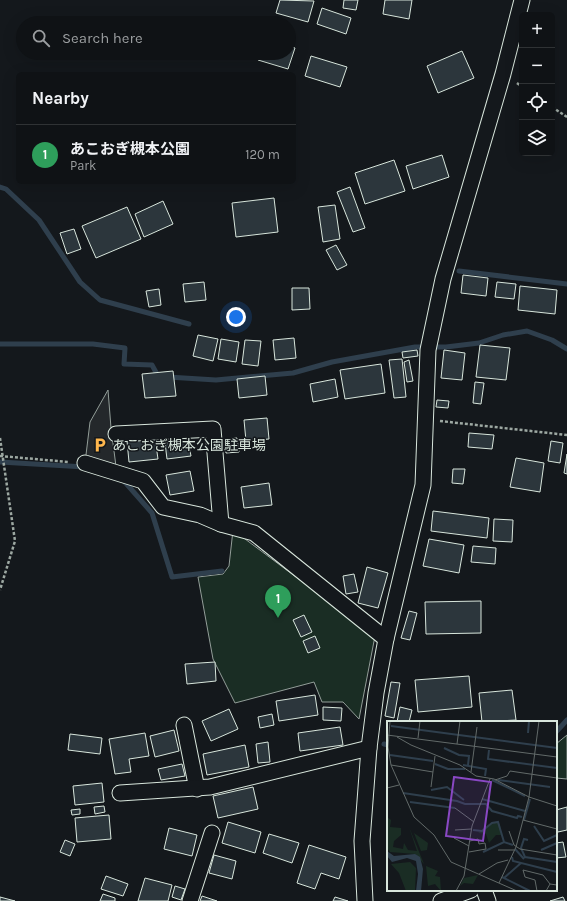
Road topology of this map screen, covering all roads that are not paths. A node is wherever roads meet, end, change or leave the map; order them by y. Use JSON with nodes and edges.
{"nodes":[{"id":1,"x":522,"y":0,"type":"edge"},
{"id":2,"x":116,"y":434,"type":"dead end"},
{"id":3,"x":84,"y":463,"type":"road end"},
{"id":4,"x":221,"y":524,"type":"junction"},
{"id":5,"x":386,"y":638,"type":"junction"},
{"id":6,"x":184,"y":725,"type":"dead end"},
{"id":7,"x":369,"y":748,"type":"junction"},
{"id":8,"x":197,"y":789,"type":"junction"},
{"id":9,"x":120,"y":793,"type":"dead end"},
{"id":10,"x":212,"y":833,"type":"dead end"},
{"id":11,"x":468,"y":891,"type":"edge"},
{"id":12,"x":484,"y":891,"type":"edge"},
{"id":13,"x":190,"y":901,"type":"edge"},
{"id":14,"x":365,"y":901,"type":"edge"},
{"id":15,"x":441,"y":901,"type":"edge"},
{"id":16,"x":488,"y":901,"type":"edge"}],
"edges":[{"from":1,"to":5,"type":"street"},
{"from":2,"to":4,"type":"street"},
{"from":3,"to":4,"type":"street"},
{"from":4,"to":5,"type":"street"},
{"from":5,"to":7,"type":"street"},
{"from":6,"to":8,"type":"street"},
{"from":7,"to":8,"type":"street"},
{"from":7,"to":14,"type":"street"},
{"from":8,"to":9,"type":"street"},
{"from":10,"to":13,"type":"street"},
{"from":11,"to":15,"type":"street"},
{"from":12,"to":16,"type":"street"}]}
